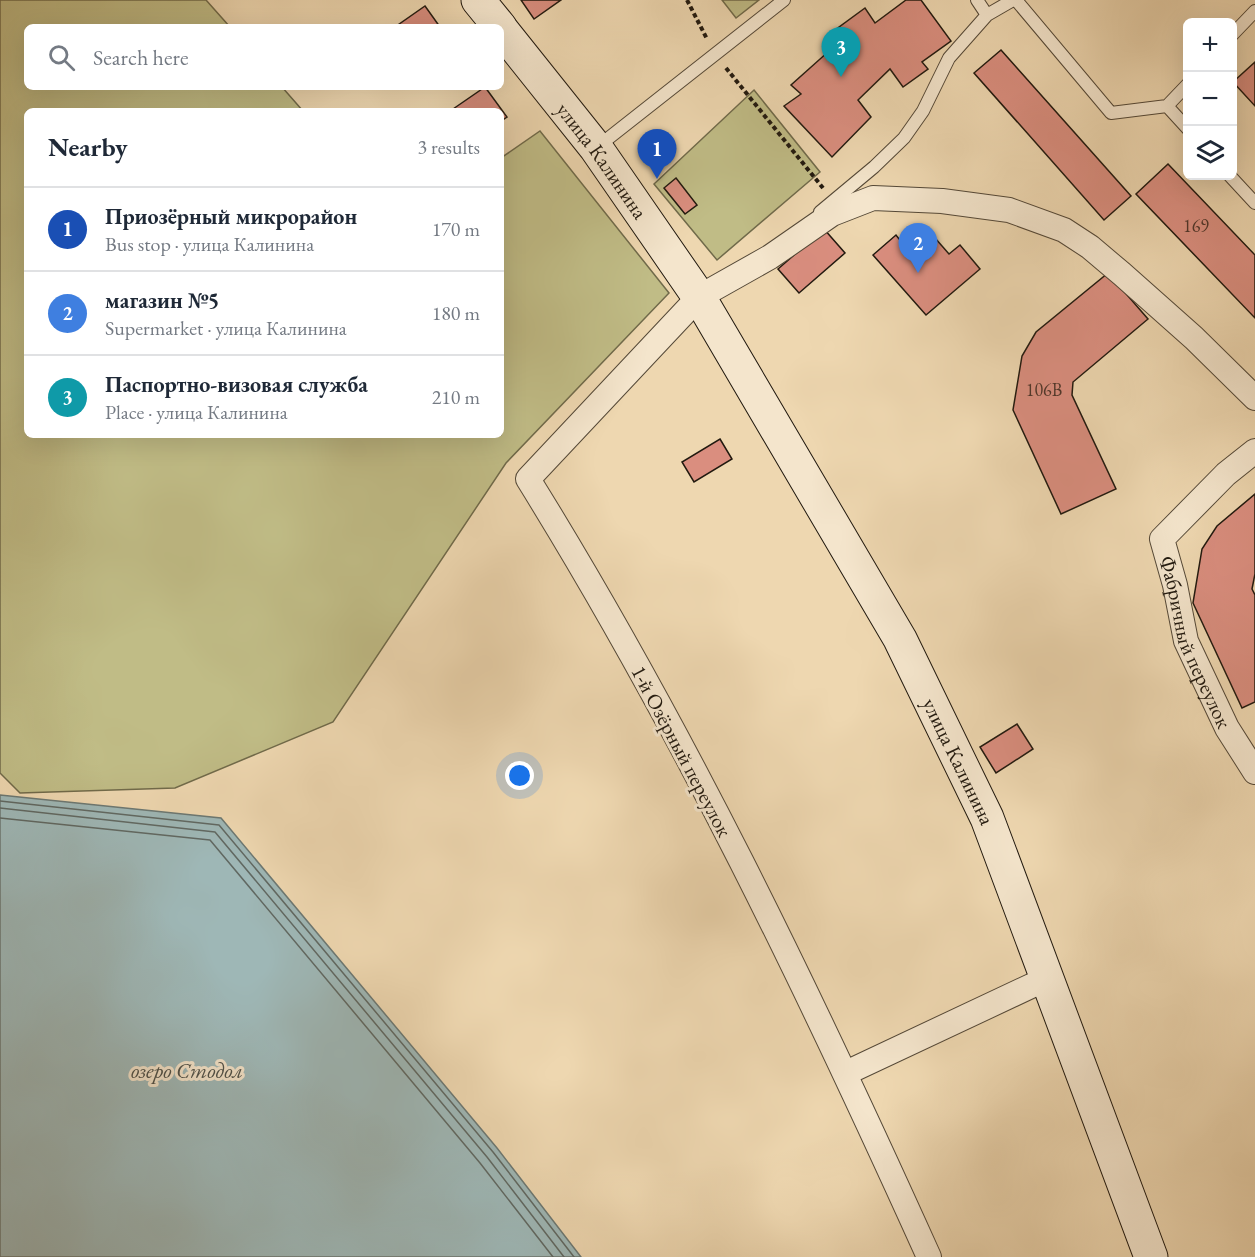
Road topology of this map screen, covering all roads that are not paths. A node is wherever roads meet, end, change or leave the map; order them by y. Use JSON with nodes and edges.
{"nodes":[{"id":1,"x":478,"y":0,"type":"edge"},
{"id":2,"x":784,"y":0,"type":"edge"},
{"id":3,"x":977,"y":0,"type":"edge"},
{"id":4,"x":1015,"y":0,"type":"edge"},
{"id":5,"x":1255,"y":11,"type":"edge"},
{"id":6,"x":987,"y":15,"type":"junction"},
{"id":7,"x":497,"y":24,"type":"edge"},
{"id":8,"x":1237,"y":31,"type":"edge"},
{"id":9,"x":504,"y":33,"type":"edge"},
{"id":10,"x":1183,"y":89,"type":"edge"},
{"id":11,"x":1167,"y":106,"type":"junction"},
{"id":12,"x":1185,"y":126,"type":"edge"},
{"id":13,"x":596,"y":148,"type":"junction"},
{"id":14,"x":1234,"y":180,"type":"edge"},
{"id":15,"x":1255,"y":203,"type":"edge"},
{"id":16,"x":770,"y":257,"type":"junction"},
{"id":17,"x":699,"y":297,"type":"junction"},
{"id":18,"x":1255,"y":398,"type":"edge"},
{"id":19,"x":1255,"y":451,"type":"edge"},
{"id":20,"x":1255,"y":772,"type":"edge"},
{"id":21,"x":1048,"y":978,"type":"junction"},
{"id":22,"x":846,"y":1073,"type":"junction"},
{"id":23,"x":928,"y":1257,"type":"edge"},
{"id":24,"x":1151,"y":1257,"type":"edge"}],
"edges":[{"from":1,"to":7,"type":"main road","name":"улица Калинина"},
{"from":2,"to":13,"type":"lane"},
{"from":3,"to":6,"type":"lane"},
{"from":4,"to":6,"type":"lane"},
{"from":4,"to":11,"type":"lane"},
{"from":5,"to":8,"type":"lane"},
{"from":6,"to":16,"type":"lane"},
{"from":9,"to":13,"type":"main road","name":"улица Калинина"},
{"from":10,"to":11,"type":"lane"},
{"from":11,"to":12,"type":"lane"},
{"from":13,"to":17,"type":"main road","name":"улица Калинина"},
{"from":14,"to":15,"type":"lane"},
{"from":16,"to":17,"type":"street"},
{"from":16,"to":18,"type":"street"},
{"from":17,"to":21,"type":"main road","name":"улица Калинина"},
{"from":17,"to":22,"type":"street","name":"1-й Озёрный переулок"},
{"from":19,"to":20,"type":"street","name":"Фабричный переулок"},
{"from":21,"to":22,"type":"street"},
{"from":21,"to":24,"type":"main road","name":"улица Калинина"},
{"from":22,"to":23,"type":"street","name":"1-й Озёрный переулок"}]}
